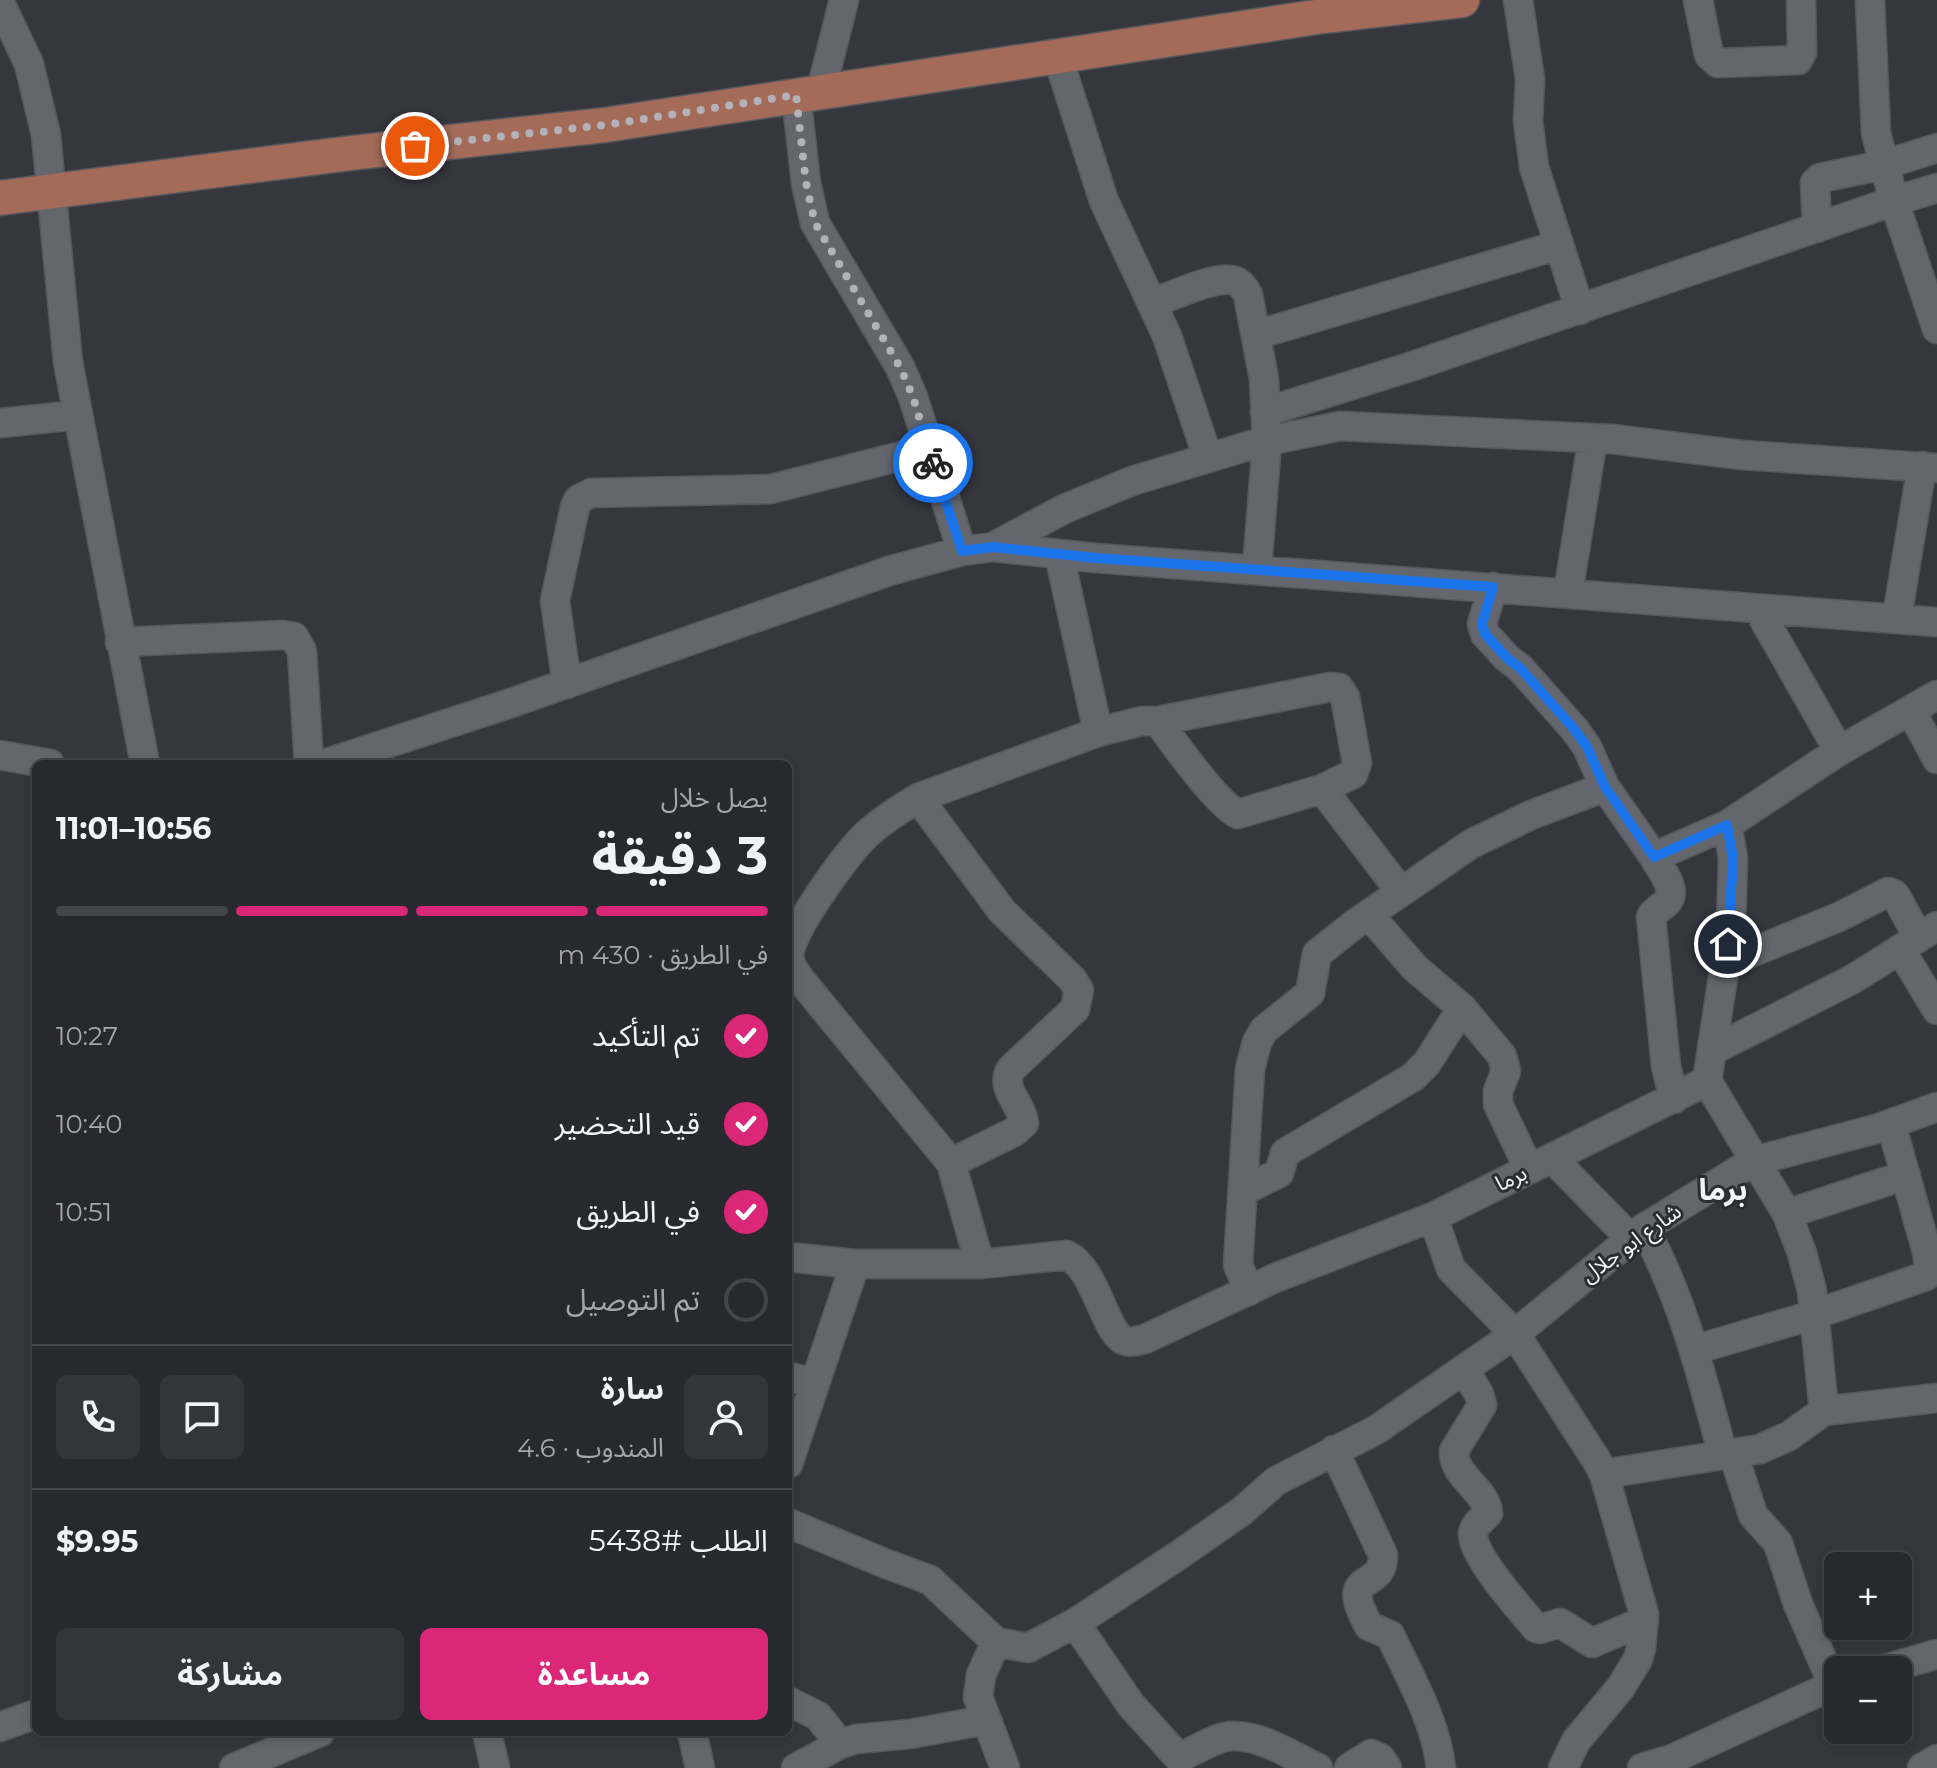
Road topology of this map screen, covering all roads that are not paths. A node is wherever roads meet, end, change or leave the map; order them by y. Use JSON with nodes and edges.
{"nodes":[{"id":1,"x":844,"y":0,"type":"edge"},
{"id":2,"x":1462,"y":0,"type":"edge"},
{"id":3,"x":1518,"y":0,"type":"edge"},
{"id":4,"x":1698,"y":0,"type":"edge"},
{"id":5,"x":1801,"y":0,"type":"edge"},
{"id":6,"x":1870,"y":0,"type":"edge"},
{"id":7,"x":0,"y":3,"type":"edge"},
{"id":8,"x":1058,"y":58,"type":"junction"},
{"id":9,"x":808,"y":93,"type":"junction"},
{"id":10,"x":1937,"y":148,"type":"edge"},
{"id":11,"x":1883,"y":165,"type":"junction"},
{"id":12,"x":1937,"y":188,"type":"edge"},
{"id":13,"x":50,"y":191,"type":"junction"},
{"id":14,"x":0,"y":198,"type":"edge"},
{"id":15,"x":1894,"y":201,"type":"junction"},
{"id":16,"x":1817,"y":228,"type":"junction"},
{"id":17,"x":1559,"y":245,"type":"junction"},
{"id":18,"x":1152,"y":303,"type":"junction"},
{"id":19,"x":1580,"y":310,"type":"junction"},
{"id":20,"x":1937,"y":329,"type":"edge"},
{"id":21,"x":1256,"y":335,"type":"junction"},
{"id":22,"x":1265,"y":412,"type":"junction"},
{"id":23,"x":78,"y":415,"type":"junction"},
{"id":24,"x":0,"y":423,"type":"edge"},
{"id":25,"x":1593,"y":438,"type":"junction"},
{"id":26,"x":1267,"y":442,"type":"junction"},
{"id":27,"x":929,"y":449,"type":"junction"},
{"id":28,"x":1208,"y":458,"type":"junction"},
{"id":29,"x":1929,"y":467,"type":"edge"},
{"id":30,"x":993,"y":547,"type":"junction"},
{"id":31,"x":962,"y":551,"type":"junction"},
{"id":32,"x":1059,"y":554,"type":"junction"},
{"id":33,"x":1257,"y":569,"type":"junction"},
{"id":34,"x":1493,"y":587,"type":"junction"},
{"id":35,"x":1568,"y":593,"type":"junction"},
{"id":36,"x":1758,"y":609,"type":"junction"},
{"id":37,"x":1897,"y":617,"type":"junction"},
{"id":38,"x":1937,"y":622,"type":"edge"},
{"id":39,"x":120,"y":642,"type":"junction"},
{"id":40,"x":567,"y":684,"type":"junction"},
{"id":41,"x":1937,"y":695,"type":"edge"},
{"id":42,"x":1911,"y":711,"type":"junction"},
{"id":43,"x":1158,"y":721,"type":"junction"},
{"id":44,"x":1098,"y":732,"type":"junction"},
{"id":45,"x":1839,"y":751,"type":"junction"},
{"id":46,"x":0,"y":755,"type":"edge"},
{"id":47,"x":1937,"y":759,"type":"edge"},
{"id":48,"x":144,"y":760,"type":"edge"},
{"id":49,"x":309,"y":760,"type":"edge"},
{"id":50,"x":336,"y":760,"type":"edge"},
{"id":51,"x":32,"y":761,"type":"edge"},
{"id":52,"x":1605,"y":787,"type":"junction"},
{"id":53,"x":1322,"y":789,"type":"junction"},
{"id":54,"x":918,"y":798,"type":"junction"},
{"id":55,"x":1727,"y":825,"type":"junction"},
{"id":56,"x":1654,"y":857,"type":"junction"},
{"id":57,"x":1401,"y":892,"type":"junction"},
{"id":58,"x":1369,"y":915,"type":"junction"},
{"id":59,"x":1918,"y":937,"type":"edge"},
{"id":60,"x":792,"y":945,"type":"edge"},
{"id":61,"x":1726,"y":963,"type":"junction"},
{"id":62,"x":792,"y":968,"type":"edge"},
{"id":63,"x":1462,"y":1008,"type":"junction"},
{"id":64,"x":1937,"y":1010,"type":"edge"},
{"id":65,"x":1713,"y":1050,"type":"junction"},
{"id":66,"x":1707,"y":1081,"type":"junction"},
{"id":67,"x":1674,"y":1099,"type":"junction"},
{"id":68,"x":1937,"y":1107,"type":"edge"},
{"id":69,"x":1891,"y":1124,"type":"junction"},
{"id":70,"x":1754,"y":1161,"type":"junction"},
{"id":71,"x":951,"y":1163,"type":"junction"},
{"id":72,"x":1540,"y":1164,"type":"junction"},
{"id":73,"x":1906,"y":1175,"type":"junction"},
{"id":74,"x":1243,"y":1191,"type":"junction"},
{"id":75,"x":1787,"y":1214,"type":"junction"},
{"id":76,"x":1433,"y":1217,"type":"junction"},
{"id":77,"x":1638,"y":1233,"type":"junction"},
{"id":78,"x":792,"y":1257,"type":"edge"},
{"id":79,"x":855,"y":1264,"type":"junction"},
{"id":80,"x":980,"y":1264,"type":"junction"},
{"id":81,"x":1249,"y":1291,"type":"junction"},
{"id":82,"x":1813,"y":1315,"type":"junction"},
{"id":83,"x":1515,"y":1334,"type":"junction"},
{"id":84,"x":1694,"y":1350,"type":"junction"},
{"id":85,"x":1464,"y":1369,"type":"junction"},
{"id":86,"x":792,"y":1377,"type":"edge"},
{"id":87,"x":815,"y":1384,"type":"junction"},
{"id":88,"x":1937,"y":1398,"type":"edge"},
{"id":89,"x":1824,"y":1411,"type":"junction"},
{"id":90,"x":1334,"y":1450,"type":"junction"},
{"id":91,"x":792,"y":1452,"type":"edge"},
{"id":92,"x":1728,"y":1454,"type":"junction"},
{"id":93,"x":1604,"y":1474,"type":"junction"},
{"id":94,"x":792,"y":1525,"type":"edge"},
{"id":95,"x":1644,"y":1621,"type":"junction"},
{"id":96,"x":1075,"y":1623,"type":"junction"},
{"id":97,"x":996,"y":1642,"type":"junction"},
{"id":98,"x":1937,"y":1654,"type":"edge"},
{"id":99,"x":1824,"y":1660,"type":"edge"},
{"id":100,"x":1912,"y":1661,"type":"edge"},
{"id":101,"x":1824,"y":1688,"type":"edge"},
{"id":102,"x":792,"y":1703,"type":"edge"},
{"id":103,"x":32,"y":1715,"type":"edge"},
{"id":104,"x":986,"y":1720,"type":"junction"},
{"id":105,"x":0,"y":1727,"type":"edge"},
{"id":106,"x":311,"y":1736,"type":"edge"},
{"id":107,"x":488,"y":1736,"type":"edge"},
{"id":108,"x":693,"y":1736,"type":"edge"},
{"id":109,"x":840,"y":1744,"type":"junction"},
{"id":110,"x":1937,"y":1759,"type":"edge"},
{"id":111,"x":1193,"y":1760,"type":"edge"},
{"id":112,"x":249,"y":1765,"type":"edge"},
{"id":113,"x":495,"y":1768,"type":"edge"},
{"id":114,"x":700,"y":1768,"type":"edge"},
{"id":115,"x":796,"y":1768,"type":"edge"},
{"id":116,"x":1005,"y":1768,"type":"edge"},
{"id":117,"x":1318,"y":1768,"type":"edge"},
{"id":118,"x":1349,"y":1768,"type":"edge"},
{"id":119,"x":1387,"y":1768,"type":"edge"},
{"id":120,"x":1441,"y":1768,"type":"edge"},
{"id":121,"x":1563,"y":1768,"type":"edge"},
{"id":122,"x":1572,"y":1768,"type":"edge"},
{"id":123,"x":1642,"y":1768,"type":"edge"},
{"id":124,"x":1922,"y":1768,"type":"edge"}],
"edges":[{"from":1,"to":9,"type":"street"},
{"from":2,"to":8,"type":"main road"},
{"from":3,"to":17,"type":"street"},
{"from":4,"to":5,"type":"street"},
{"from":6,"to":11,"type":"street"},
{"from":7,"to":13,"type":"street"},
{"from":8,"to":9,"type":"main road"},
{"from":8,"to":18,"type":"street"},
{"from":9,"to":13,"type":"main road"},
{"from":9,"to":27,"type":"street"},
{"from":10,"to":11,"type":"street"},
{"from":11,"to":15,"type":"street"},
{"from":11,"to":16,"type":"street"},
{"from":12,"to":15,"type":"street"},
{"from":13,"to":14,"type":"main road"},
{"from":13,"to":23,"type":"street"},
{"from":15,"to":16,"type":"street"},
{"from":15,"to":20,"type":"street"},
{"from":16,"to":19,"type":"street"},
{"from":17,"to":19,"type":"street"},
{"from":17,"to":21,"type":"street"},
{"from":18,"to":21,"type":"street"},
{"from":18,"to":28,"type":"street"},
{"from":19,"to":22,"type":"street"},
{"from":21,"to":22,"type":"street"},
{"from":22,"to":26,"type":"street"},
{"from":23,"to":24,"type":"street"},
{"from":23,"to":39,"type":"street"},
{"from":25,"to":26,"type":"street"},
{"from":25,"to":29,"type":"street"},
{"from":25,"to":35,"type":"street"},
{"from":26,"to":28,"type":"street"},
{"from":26,"to":33,"type":"street"},
{"from":27,"to":31,"type":"street"},
{"from":27,"to":40,"type":"street"},
{"from":28,"to":30,"type":"street"},
{"from":29,"to":37,"type":"street"},
{"from":30,"to":31,"type":"street"},
{"from":30,"to":32,"type":"street"},
{"from":31,"to":40,"type":"street"},
{"from":32,"to":33,"type":"street"},
{"from":32,"to":44,"type":"street"},
{"from":33,"to":34,"type":"street"},
{"from":34,"to":35,"type":"street"},
{"from":34,"to":52,"type":"street"},
{"from":35,"to":36,"type":"street"},
{"from":36,"to":37,"type":"street"},
{"from":36,"to":45,"type":"street"},
{"from":37,"to":38,"type":"street"},
{"from":39,"to":48,"type":"street"},
{"from":39,"to":49,"type":"street"},
{"from":40,"to":50,"type":"street"},
{"from":41,"to":42,"type":"street"},
{"from":42,"to":45,"type":"street"},
{"from":42,"to":47,"type":"street"},
{"from":43,"to":44,"type":"street"},
{"from":43,"to":53,"type":"street"},
{"from":43,"to":53,"type":"street"},
{"from":44,"to":54,"type":"street"},
{"from":45,"to":55,"type":"street"},
{"from":46,"to":51,"type":"street"},
{"from":52,"to":56,"type":"street"},
{"from":52,"to":57,"type":"street"},
{"from":53,"to":57,"type":"street"},
{"from":54,"to":60,"type":"street"},
{"from":54,"to":71,"type":"street"},
{"from":55,"to":56,"type":"street"},
{"from":55,"to":61,"type":"street"},
{"from":56,"to":67,"type":"street"},
{"from":57,"to":58,"type":"street"},
{"from":58,"to":63,"type":"street"},
{"from":58,"to":74,"type":"street"},
{"from":59,"to":61,"type":"street"},
{"from":59,"to":64,"type":"street"},
{"from":59,"to":65,"type":"street"},
{"from":61,"to":65,"type":"street"},
{"from":62,"to":71,"type":"street"},
{"from":63,"to":72,"type":"street"},
{"from":63,"to":74,"type":"street"},
{"from":65,"to":66,"type":"street"},
{"from":66,"to":67,"type":"street","name":"برما"},
{"from":66,"to":70,"type":"street"},
{"from":67,"to":72,"type":"street","name":"برما"},
{"from":68,"to":69,"type":"street","name":"شارع ابو جلال"},
{"from":69,"to":70,"type":"street","name":"شارع ابو جلال"},
{"from":69,"to":73,"type":"street"},
{"from":70,"to":75,"type":"street"},
{"from":70,"to":77,"type":"street","name":"شارع ابو جلال"},
{"from":71,"to":80,"type":"street"},
{"from":72,"to":76,"type":"street","name":"برما"},
{"from":72,"to":77,"type":"street"},
{"from":73,"to":75,"type":"street"},
{"from":73,"to":82,"type":"street"},
{"from":74,"to":81,"type":"street"},
{"from":75,"to":82,"type":"street"},
{"from":76,"to":81,"type":"street","name":"برما"},
{"from":76,"to":83,"type":"street"},
{"from":77,"to":83,"type":"street","name":"شارع ابو جلال"},
{"from":77,"to":84,"type":"street"},
{"from":78,"to":79,"type":"street"},
{"from":79,"to":80,"type":"street"},
{"from":79,"to":87,"type":"street"},
{"from":80,"to":81,"type":"street","name":"برما"},
{"from":82,"to":84,"type":"street"},
{"from":82,"to":89,"type":"street"},
{"from":83,"to":85,"type":"street","name":"شارع ابو جلال"},
{"from":83,"to":93,"type":"street"},
{"from":84,"to":92,"type":"street"},
{"from":85,"to":90,"type":"street","name":"شارع ابو جلال"},
{"from":85,"to":95,"type":"street"},
{"from":86,"to":87,"type":"street"},
{"from":87,"to":91,"type":"street"},
{"from":88,"to":89,"type":"street"},
{"from":89,"to":92,"type":"street"},
{"from":90,"to":96,"type":"street","name":"شارع ابو جلال"},
{"from":90,"to":120,"type":"street"},
{"from":92,"to":93,"type":"street"},
{"from":92,"to":99,"type":"street"},
{"from":93,"to":95,"type":"street"},
{"from":94,"to":97,"type":"street"},
{"from":95,"to":121,"type":"street"},
{"from":96,"to":97,"type":"street","name":"شارع ابو جلال"},
{"from":96,"to":111,"type":"street"},
{"from":97,"to":104,"type":"street"},
{"from":98,"to":100,"type":"street"},
{"from":101,"to":123,"type":"street"},
{"from":102,"to":109,"type":"street"},
{"from":103,"to":105,"type":"street"},
{"from":104,"to":109,"type":"street"},
{"from":104,"to":116,"type":"street"},
{"from":106,"to":112,"type":"street"},
{"from":107,"to":113,"type":"street"},
{"from":108,"to":114,"type":"street"},
{"from":109,"to":115,"type":"street"},
{"from":110,"to":124,"type":"street"},
{"from":111,"to":117,"type":"street"},
{"from":118,"to":119,"type":"street"},
{"from":121,"to":122,"type":"street"}]}
